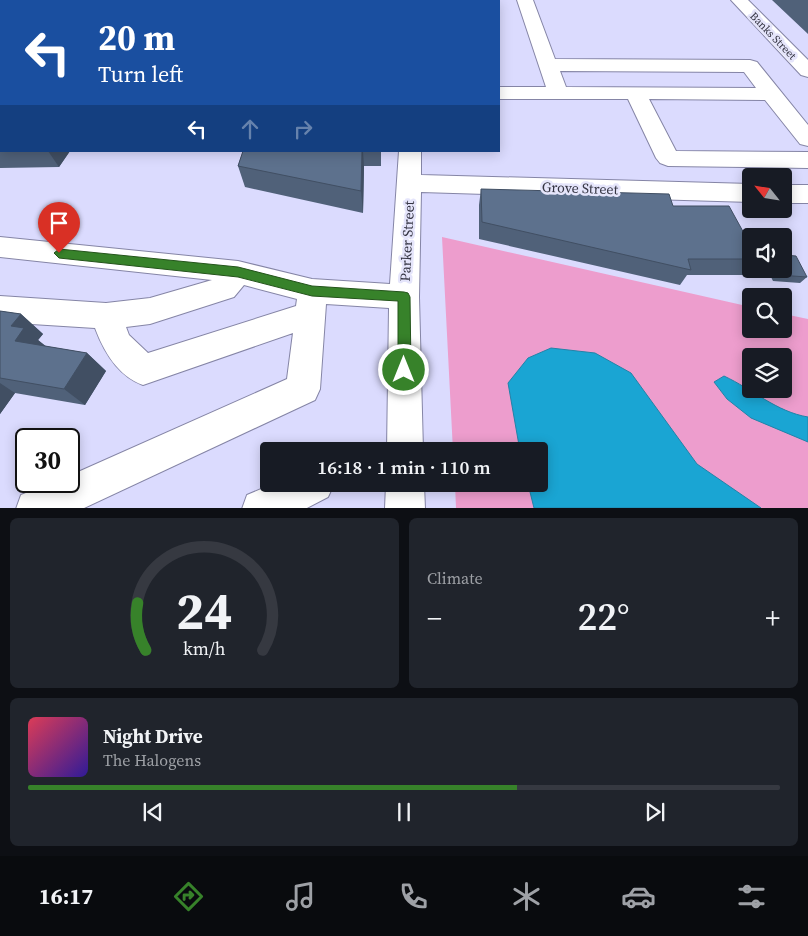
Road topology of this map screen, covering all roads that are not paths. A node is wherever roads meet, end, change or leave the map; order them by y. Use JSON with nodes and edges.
{"nodes":[{"id":1,"x":525,"y":0,"type":"edge"},
{"id":2,"x":739,"y":0,"type":"edge"},
{"id":3,"x":803,"y":63,"type":"edge"},
{"id":4,"x":549,"y":65,"type":"junction"},
{"id":5,"x":750,"y":66,"type":"junction"},
{"id":6,"x":500,"y":93,"type":"edge"},
{"id":7,"x":558,"y":93,"type":"junction"},
{"id":8,"x":636,"y":94,"type":"junction"},
{"id":9,"x":771,"y":94,"type":"junction"},
{"id":10,"x":808,"y":139,"type":"edge"},
{"id":11,"x":410,"y":152,"type":"edge"},
{"id":12,"x":808,"y":160,"type":"edge"},
{"id":13,"x":410,"y":183,"type":"junction"},
{"id":14,"x":742,"y":193,"type":"edge"},
{"id":15,"x":792,"y":194,"type":"edge"},
{"id":16,"x":808,"y":194,"type":"edge"},
{"id":17,"x":0,"y":247,"type":"edge"},
{"id":18,"x":238,"y":272,"type":"junction"},
{"id":19,"x":404,"y":297,"type":"junction"},
{"id":20,"x":311,"y":302,"type":"junction"},
{"id":21,"x":0,"y":309,"type":"edge"},
{"id":22,"x":106,"y":316,"type":"junction"},
{"id":23,"x":399,"y":442,"type":"edge"},
{"id":24,"x":297,"y":492,"type":"edge"},
{"id":25,"x":405,"y":492,"type":"edge"},
{"id":26,"x":92,"y":497,"type":"edge"},
{"id":27,"x":35,"y":508,"type":"edge"},
{"id":28,"x":261,"y":508,"type":"edge"},
{"id":29,"x":405,"y":508,"type":"edge"}],
"edges":[{"from":1,"to":4,"type":"street"},
{"from":2,"to":3,"type":"street","name":"Banks Street"},
{"from":3,"to":5,"type":"street"},
{"from":4,"to":5,"type":"street"},
{"from":4,"to":7,"type":"street"},
{"from":5,"to":9,"type":"street"},
{"from":6,"to":7,"type":"street"},
{"from":7,"to":8,"type":"street"},
{"from":8,"to":9,"type":"street"},
{"from":8,"to":12,"type":"street"},
{"from":9,"to":10,"type":"street"},
{"from":11,"to":13,"type":"street","name":"Parker Street"},
{"from":13,"to":14,"type":"street","name":"Grove Street"},
{"from":13,"to":19,"type":"street","name":"Parker Street"},
{"from":15,"to":16,"type":"street"},
{"from":17,"to":18,"type":"street"},
{"from":18,"to":20,"type":"street"},
{"from":18,"to":22,"type":"street"},
{"from":19,"to":20,"type":"street"},
{"from":19,"to":23,"type":"street","name":"Parker Street"},
{"from":20,"to":22,"type":"street"},
{"from":20,"to":26,"type":"street"},
{"from":21,"to":22,"type":"street"},
{"from":24,"to":28,"type":"street"},
{"from":25,"to":29,"type":"street"},
{"from":26,"to":27,"type":"street"}]}
